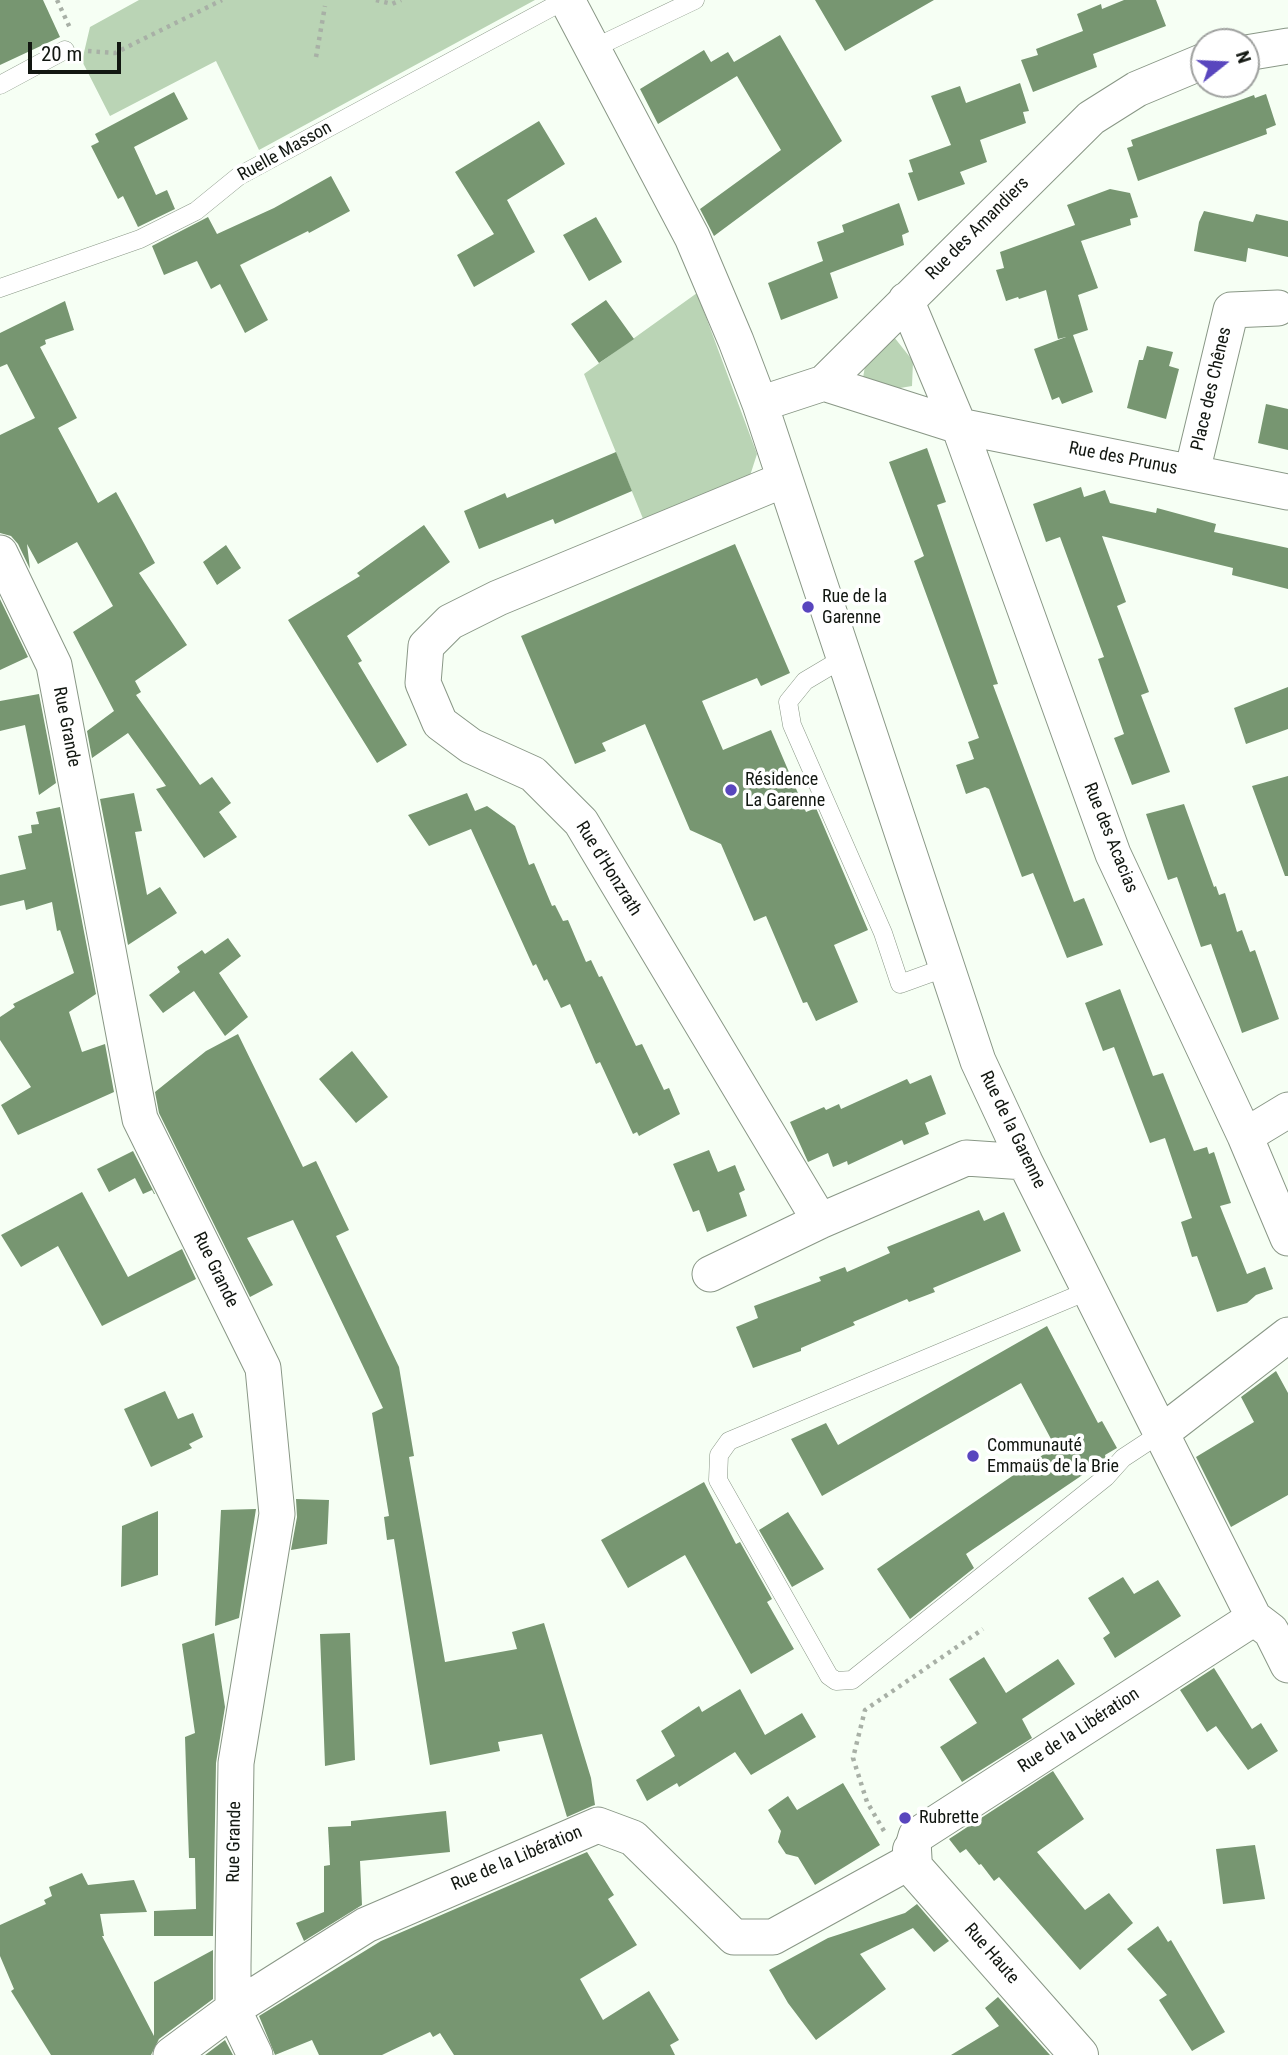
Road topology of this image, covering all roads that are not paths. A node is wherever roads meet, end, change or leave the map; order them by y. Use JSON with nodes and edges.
{"nodes":[{"id":1,"x":566,"y":0,"type":"edge"},
{"id":2,"x":695,"y":0,"type":"edge"},
{"id":3,"x":1288,"y":46,"type":"edge"},
{"id":4,"x":592,"y":49,"type":"junction"},
{"id":5,"x":65,"y":50,"type":"road end"},
{"id":6,"x":1260,"y":51,"type":"edge"},
{"id":7,"x":1190,"y":67,"type":"edge"},
{"id":8,"x":0,"y":85,"type":"edge"},
{"id":9,"x":0,"y":288,"type":"edge"},
{"id":10,"x":906,"y":300,"type":"junction"},
{"id":11,"x":1278,"y":308,"type":"dead end"},
{"id":12,"x":824,"y":383,"type":"junction"},
{"id":13,"x":760,"y":404,"type":"junction"},
{"id":14,"x":958,"y":426,"type":"junction"},
{"id":15,"x":1192,"y":472,"type":"junction"},
{"id":16,"x":783,"y":480,"type":"junction"},
{"id":17,"x":1288,"y":492,"type":"edge"},
{"id":18,"x":0,"y":553,"type":"edge"},
{"id":19,"x":842,"y":659,"type":"junction"},
{"id":20,"x":947,"y":967,"type":"junction"},
{"id":21,"x":1000,"y":1107,"type":"junction"},
{"id":22,"x":1288,"y":1110,"type":"edge"},
{"id":23,"x":1245,"y":1136,"type":"junction"},
{"id":24,"x":966,"y":1158,"type":"junction"},
{"id":25,"x":1025,"y":1162,"type":"junction"},
{"id":26,"x":820,"y":1221,"type":"junction"},
{"id":27,"x":1288,"y":1238,"type":"edge"},
{"id":28,"x":710,"y":1274,"type":"dead end"},
{"id":29,"x":1090,"y":1290,"type":"junction"},
{"id":30,"x":1288,"y":1335,"type":"edge"},
{"id":31,"x":1161,"y":1433,"type":"junction"},
{"id":32,"x":1254,"y":1618,"type":"junction"},
{"id":33,"x":1288,"y":1665,"type":"edge"},
{"id":34,"x":912,"y":1856,"type":"junction"},
{"id":35,"x":327,"y":1950,"type":"junction"},
{"id":36,"x":233,"y":1965,"type":"junction"},
{"id":37,"x":233,"y":2009,"type":"junction"},
{"id":38,"x":171,"y":2055,"type":"edge"},
{"id":39,"x":255,"y":2055,"type":"edge"},
{"id":40,"x":1079,"y":2055,"type":"edge"}],
"edges":[{"from":1,"to":4,"type":"street","name":"Rue de la Garenne"},
{"from":1,"to":9,"type":"lane","name":"Ruelle Masson"},
{"from":2,"to":4,"type":"lane"},
{"from":3,"to":6,"type":"street"},
{"from":4,"to":13,"type":"street","name":"Rue de la Garenne"},
{"from":5,"to":8,"type":"lane"},
{"from":7,"to":10,"type":"street","name":"Rue des Amandiers"},
{"from":10,"to":12,"type":"street","name":"Rue des Amandiers"},
{"from":10,"to":14,"type":"street","name":"Rue des Acacias"},
{"from":11,"to":15,"type":"street","name":"Place des Chênes"},
{"from":12,"to":13,"type":"street","name":"Rue des Amandiers"},
{"from":12,"to":14,"type":"street","name":"Rue des Prunus"},
{"from":13,"to":16,"type":"street","name":"Rue de la Garenne"},
{"from":14,"to":15,"type":"street","name":"Rue des Prunus"},
{"from":14,"to":23,"type":"street","name":"Rue des Acacias"},
{"from":15,"to":17,"type":"street","name":"Rue des Prunus"},
{"from":16,"to":19,"type":"street","name":"Rue de la Garenne"},
{"from":16,"to":26,"type":"street","name":"Rue d'Honzrath"},
{"from":18,"to":36,"type":"street","name":"Rue Grande"},
{"from":19,"to":20,"type":"street","name":"Rue de la Garenne"},
{"from":19,"to":20,"type":"lane"},
{"from":20,"to":21,"type":"street","name":"Rue de la Garenne"},
{"from":21,"to":24,"type":"street"},
{"from":21,"to":25,"type":"street","name":"Rue de la Garenne"},
{"from":22,"to":23,"type":"street"},
{"from":23,"to":27,"type":"street","name":"Rue des Acacias"},
{"from":24,"to":25,"type":"street"},
{"from":24,"to":26,"type":"street"},
{"from":25,"to":29,"type":"street","name":"Rue de la Garenne"},
{"from":26,"to":28,"type":"street"},
{"from":29,"to":31,"type":"street","name":"Rue de la Garenne"},
{"from":29,"to":31,"type":"lane"},
{"from":30,"to":31,"type":"street"},
{"from":31,"to":32,"type":"street","name":"Rue de la Garenne"},
{"from":32,"to":33,"type":"street","name":"Rue de la Garenne"},
{"from":32,"to":34,"type":"street","name":"Rue de la Libération"},
{"from":34,"to":35,"type":"street","name":"Rue de la Libération"},
{"from":34,"to":40,"type":"street","name":"Rue Haute"},
{"from":35,"to":36,"type":"street","name":"Rue de la Libération"},
{"from":35,"to":37,"type":"street","name":"Rue de la Libération"},
{"from":36,"to":37,"type":"street","name":"Rue Grande"},
{"from":37,"to":38,"type":"street","name":"Rue de la Libération"},
{"from":37,"to":39,"type":"street"}]}
